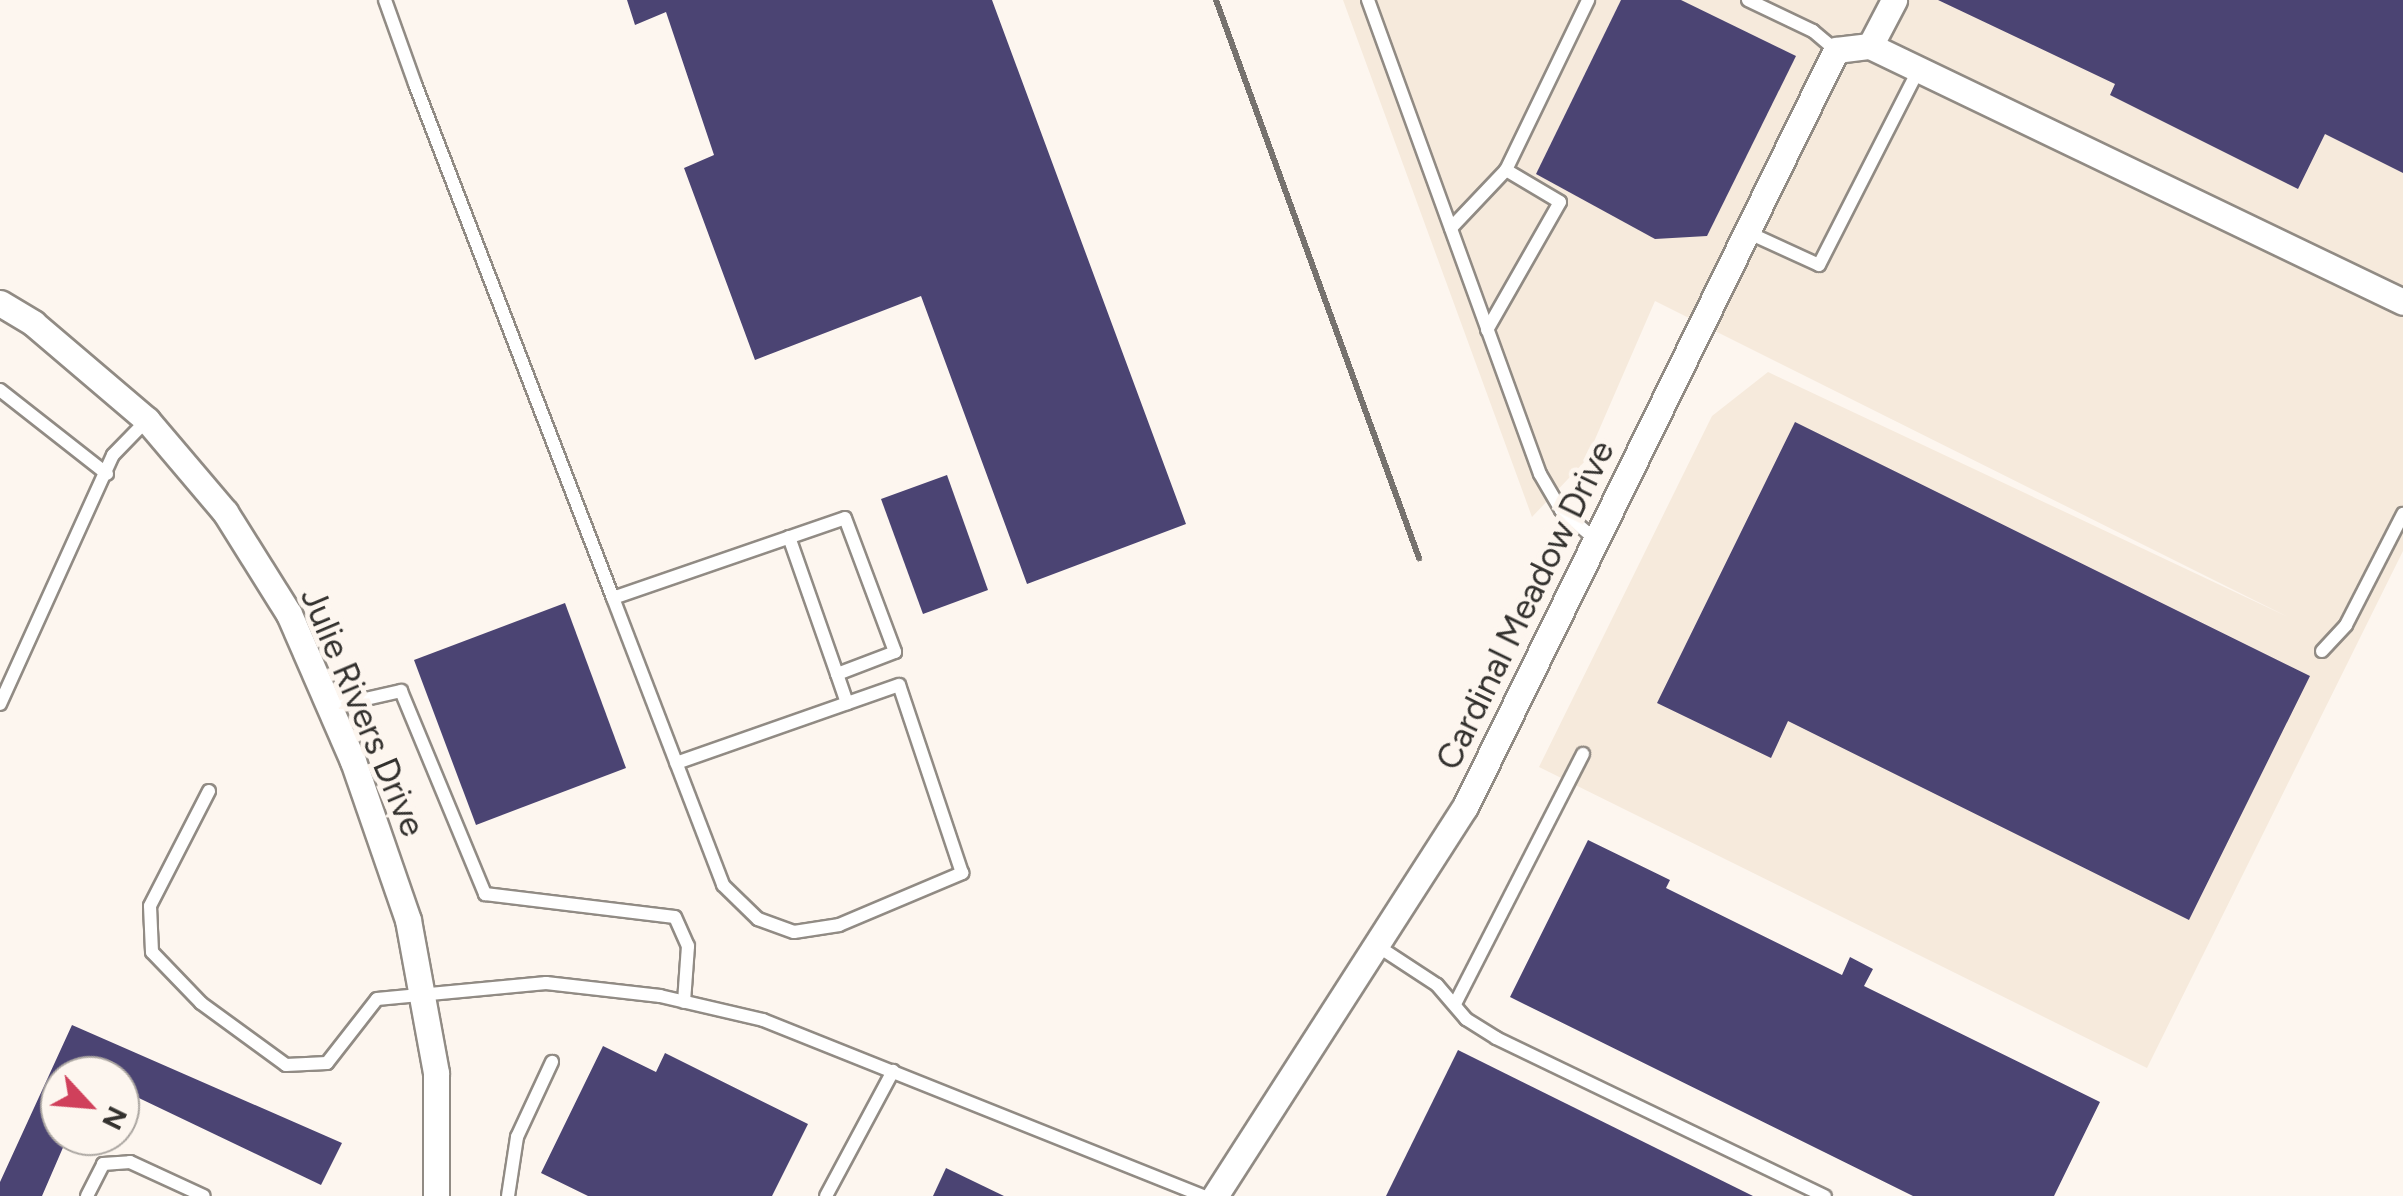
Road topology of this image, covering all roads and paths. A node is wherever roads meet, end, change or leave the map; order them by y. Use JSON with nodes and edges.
{"nodes":[{"id":1,"x":385,"y":0,"type":"edge"},
{"id":2,"x":1368,"y":0,"type":"edge"},
{"id":3,"x":1588,"y":0,"type":"edge"},
{"id":4,"x":1748,"y":0,"type":"edge"},
{"id":5,"x":1894,"y":0,"type":"edge"},
{"id":6,"x":1870,"y":46,"type":"junction"},
{"id":7,"x":1836,"y":50,"type":"junction"},
{"id":8,"x":1920,"y":70,"type":"junction"},
{"id":9,"x":1506,"y":170,"type":"junction"},
{"id":10,"x":1450,"y":228,"type":"junction"},
{"id":11,"x":1747,"y":232,"type":"junction"},
{"id":12,"x":0,"y":302,"type":"edge"},
{"id":13,"x":2403,"y":302,"type":"edge"},
{"id":14,"x":1488,"y":330,"type":"junction"},
{"id":15,"x":0,"y":390,"type":"edge"},
{"id":16,"x":147,"y":420,"type":"junction"},
{"id":17,"x":107,"y":474,"type":"junction"},
{"id":18,"x":2403,"y":514,"type":"edge"},
{"id":19,"x":790,"y":537,"type":"junction"},
{"id":20,"x":1596,"y":540,"type":"junction"},
{"id":21,"x":613,"y":598,"type":"junction"},
{"id":22,"x":2322,"y":651,"type":"dead end"},
{"id":23,"x":837,"y":674,"type":"junction"},
{"id":24,"x":847,"y":703,"type":"junction"},
{"id":25,"x":0,"y":704,"type":"edge"},
{"id":26,"x":330,"y":707,"type":"junction"},
{"id":27,"x":1584,"y":754,"type":"dead end"},
{"id":28,"x":676,"y":763,"type":"junction"},
{"id":29,"x":209,"y":790,"type":"dead end"},
{"id":30,"x":1376,"y":945,"type":"junction"},
{"id":31,"x":421,"y":991,"type":"junction"},
{"id":32,"x":684,"y":1002,"type":"junction"},
{"id":33,"x":1455,"y":1004,"type":"junction"},
{"id":34,"x":552,"y":1062,"type":"dead end"},
{"id":35,"x":893,"y":1071,"type":"junction"},
{"id":36,"x":87,"y":1196,"type":"edge"},
{"id":37,"x":204,"y":1196,"type":"edge"},
{"id":38,"x":436,"y":1196,"type":"edge"},
{"id":39,"x":508,"y":1196,"type":"edge"},
{"id":40,"x":826,"y":1196,"type":"edge"},
{"id":41,"x":1203,"y":1196,"type":"edge"},
{"id":42,"x":1215,"y":1196,"type":"edge"},
{"id":43,"x":1825,"y":1196,"type":"edge"}],
"edges":[{"from":1,"to":21,"type":"lane"},
{"from":2,"to":10,"type":"lane"},
{"from":3,"to":9,"type":"lane"},
{"from":4,"to":7,"type":"lane"},
{"from":5,"to":6,"type":"street"},
{"from":6,"to":7,"type":"street"},
{"from":6,"to":8,"type":"street"},
{"from":7,"to":11,"type":"street","name":"Cardinal Meadow Drive"},
{"from":8,"to":11,"type":"lane"},
{"from":8,"to":13,"type":"street"},
{"from":9,"to":10,"type":"lane"},
{"from":9,"to":14,"type":"lane"},
{"from":10,"to":14,"type":"lane"},
{"from":11,"to":20,"type":"street","name":"Cardinal Meadow Drive"},
{"from":12,"to":16,"type":"street","name":"Julie Rivers Drive"},
{"from":14,"to":20,"type":"lane"},
{"from":15,"to":17,"type":"lane"},
{"from":16,"to":17,"type":"lane"},
{"from":16,"to":26,"type":"street","name":"Julie Rivers Drive"},
{"from":17,"to":25,"type":"lane"},
{"from":18,"to":22,"type":"lane"},
{"from":19,"to":21,"type":"lane"},
{"from":19,"to":23,"type":"lane"},
{"from":19,"to":23,"type":"lane"},
{"from":20,"to":30,"type":"street","name":"Cardinal Meadow Drive"},
{"from":21,"to":28,"type":"lane"},
{"from":23,"to":24,"type":"lane"},
{"from":24,"to":28,"type":"lane"},
{"from":24,"to":28,"type":"lane"},
{"from":26,"to":31,"type":"street","name":"Julie Rivers Drive"},
{"from":26,"to":32,"type":"lane"},
{"from":27,"to":33,"type":"lane"},
{"from":29,"to":31,"type":"lane"},
{"from":30,"to":33,"type":"lane"},
{"from":30,"to":42,"type":"street","name":"Cardinal Meadow Drive"},
{"from":31,"to":32,"type":"lane"},
{"from":31,"to":38,"type":"street","name":"Julie Rivers Drive"},
{"from":32,"to":35,"type":"lane"},
{"from":33,"to":43,"type":"lane"},
{"from":34,"to":39,"type":"lane"},
{"from":35,"to":40,"type":"lane"},
{"from":35,"to":41,"type":"lane"},
{"from":36,"to":37,"type":"lane"}]}
